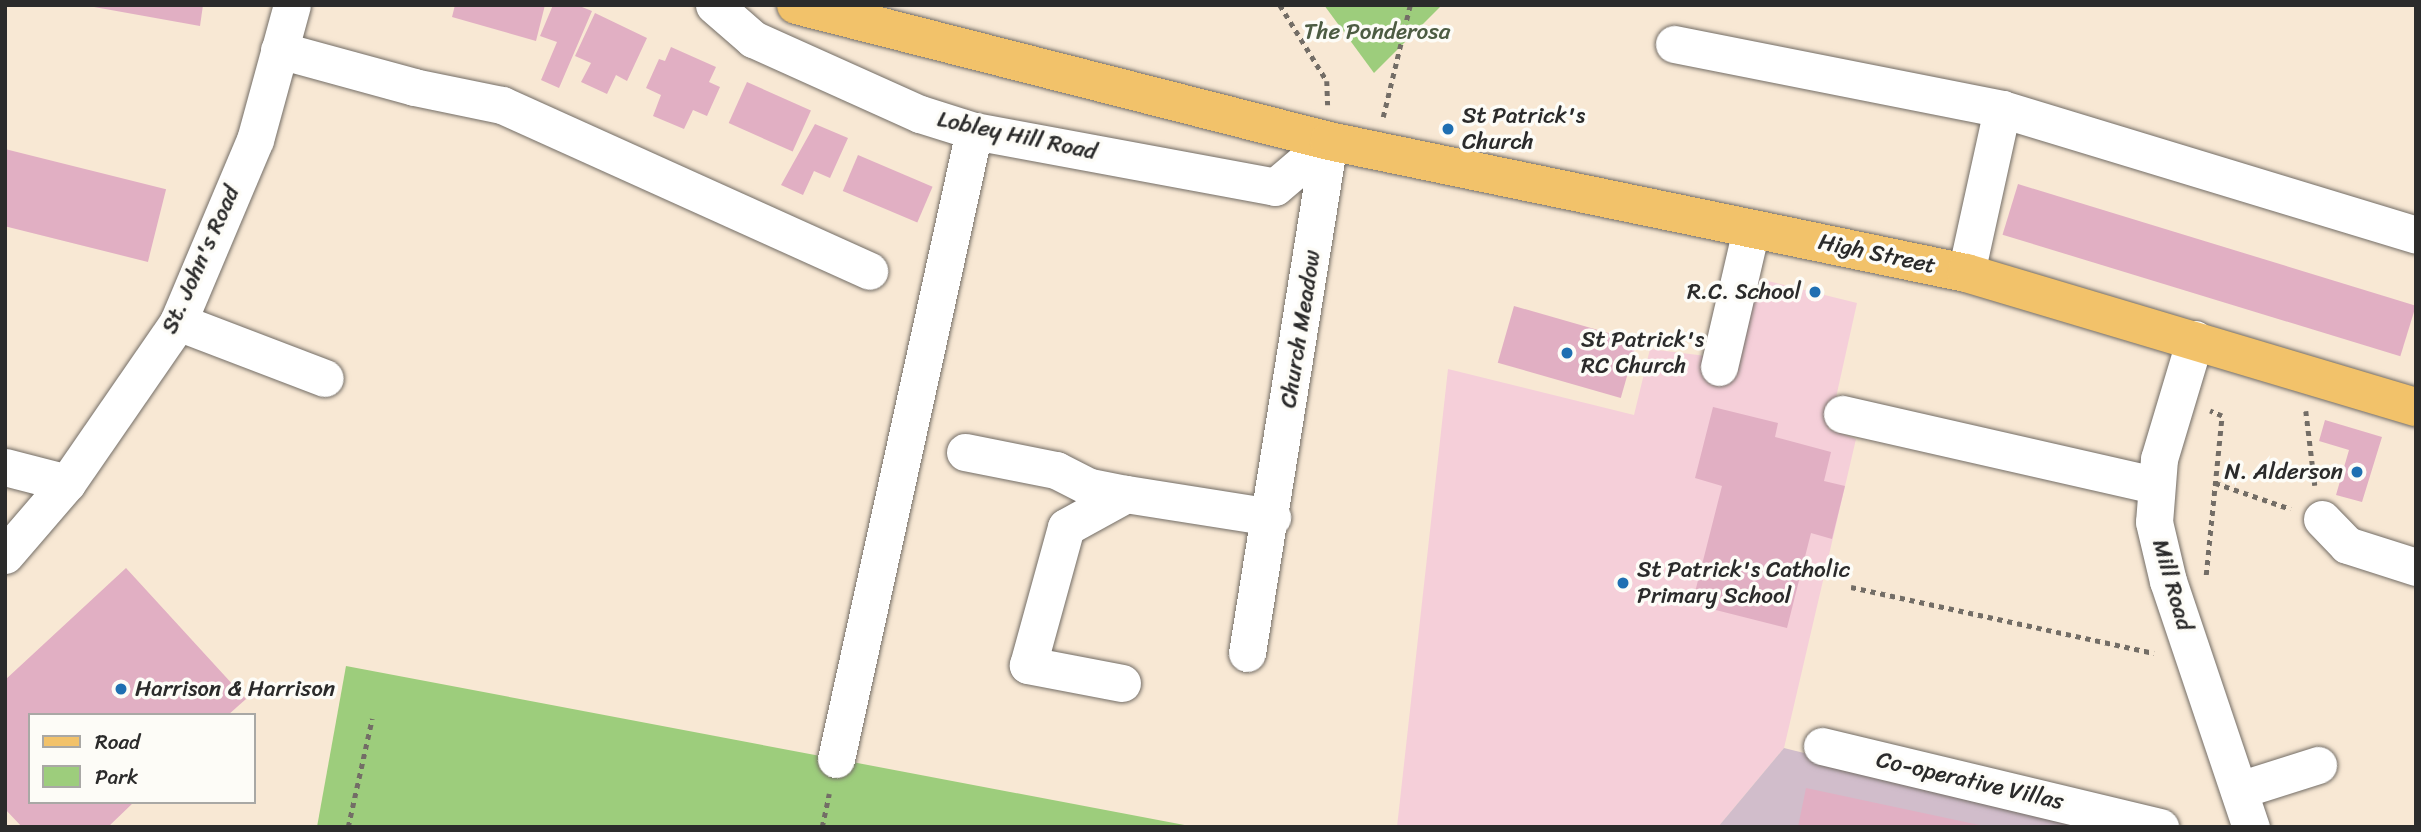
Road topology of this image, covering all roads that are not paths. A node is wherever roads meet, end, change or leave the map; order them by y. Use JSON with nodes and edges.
{"nodes":[{"id":1,"x":292,"y":5,"type":"edge"},
{"id":2,"x":714,"y":5,"type":"edge"},
{"id":3,"x":796,"y":5,"type":"edge"},
{"id":4,"x":1674,"y":44,"type":"dead end"},
{"id":5,"x":279,"y":50,"type":"junction"},
{"id":6,"x":2002,"y":109,"type":"junction"},
{"id":7,"x":974,"y":131,"type":"junction"},
{"id":8,"x":1329,"y":141,"type":"junction"},
{"id":9,"x":1751,"y":229,"type":"junction"},
{"id":10,"x":2416,"y":235,"type":"edge"},
{"id":11,"x":869,"y":271,"type":"dead end"},
{"id":12,"x":1966,"y":273,"type":"junction"},
{"id":13,"x":178,"y":322,"type":"junction"},
{"id":14,"x":2195,"y":339,"type":"junction"},
{"id":15,"x":1719,"y":366,"type":"dead end"},
{"id":16,"x":325,"y":378,"type":"dead end"},
{"id":17,"x":2416,"y":407,"type":"edge"},
{"id":18,"x":1842,"y":414,"type":"dead end"},
{"id":19,"x":965,"y":452,"type":"dead end"},
{"id":20,"x":5,"y":467,"type":"edge"},
{"id":21,"x":67,"y":483,"type":"junction"},
{"id":22,"x":2155,"y":485,"type":"junction"},
{"id":23,"x":1126,"y":494,"type":"junction"},
{"id":24,"x":1272,"y":517,"type":"junction"},
{"id":25,"x":2322,"y":519,"type":"road end"},
{"id":26,"x":5,"y":555,"type":"edge"},
{"id":27,"x":2416,"y":567,"type":"edge"},
{"id":28,"x":1247,"y":653,"type":"dead end"},
{"id":29,"x":1122,"y":683,"type":"dead end"},
{"id":30,"x":1822,"y":746,"type":"dead end"},
{"id":31,"x":836,"y":759,"type":"dead end"},
{"id":32,"x":2318,"y":765,"type":"dead end"},
{"id":33,"x":2239,"y":790,"type":"junction"},
{"id":34,"x":2160,"y":827,"type":"edge"},
{"id":35,"x":2251,"y":827,"type":"edge"}],
"edges":[{"from":1,"to":5,"type":"street","name":"St. John's Road"},
{"from":2,"to":7,"type":"street","name":"Lobley Hill Road"},
{"from":3,"to":8,"type":"main road","name":"High Street"},
{"from":4,"to":6,"type":"street"},
{"from":5,"to":11,"type":"street"},
{"from":5,"to":13,"type":"street","name":"St. John's Road"},
{"from":6,"to":10,"type":"street"},
{"from":6,"to":12,"type":"street"},
{"from":7,"to":8,"type":"street","name":"Lobley Hill Road"},
{"from":7,"to":31,"type":"street"},
{"from":8,"to":9,"type":"main road","name":"High Street"},
{"from":8,"to":24,"type":"street","name":"Church Meadow"},
{"from":9,"to":12,"type":"main road","name":"High Street"},
{"from":9,"to":15,"type":"street"},
{"from":12,"to":14,"type":"main road","name":"High Street"},
{"from":13,"to":16,"type":"street"},
{"from":13,"to":21,"type":"street","name":"St. John's Road"},
{"from":14,"to":17,"type":"main road","name":"High Street"},
{"from":14,"to":22,"type":"street","name":"Mill Road"},
{"from":18,"to":22,"type":"street"},
{"from":19,"to":23,"type":"street"},
{"from":20,"to":21,"type":"street"},
{"from":21,"to":26,"type":"street","name":"St. John's Road"},
{"from":22,"to":33,"type":"street","name":"Mill Road"},
{"from":23,"to":24,"type":"street"},
{"from":23,"to":29,"type":"street"},
{"from":24,"to":28,"type":"street","name":"Church Meadow"},
{"from":25,"to":27,"type":"street"},
{"from":30,"to":34,"type":"street","name":"Co-operative Villas"},
{"from":32,"to":33,"type":"street"},
{"from":33,"to":35,"type":"street","name":"Mill Road"}]}
